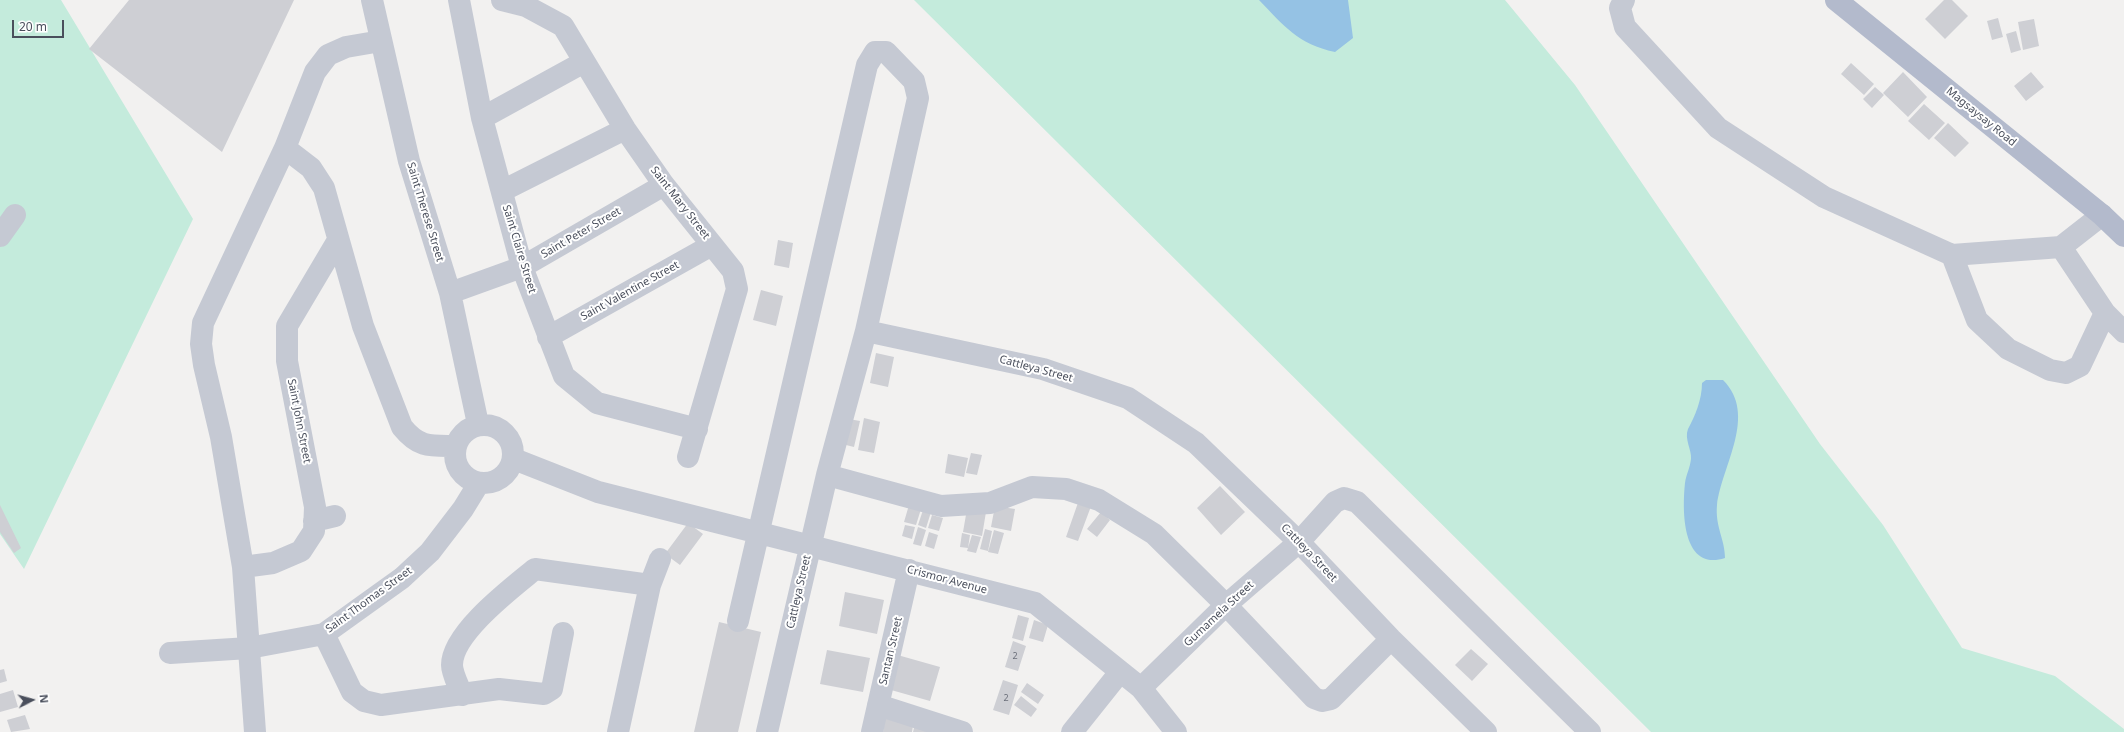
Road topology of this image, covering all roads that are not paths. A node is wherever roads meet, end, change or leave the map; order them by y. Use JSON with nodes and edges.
{"nodes":[{"id":1,"x":372,"y":0,"type":"edge"},
{"id":2,"x":459,"y":0,"type":"edge"},
{"id":3,"x":502,"y":0,"type":"edge"},
{"id":4,"x":1624,"y":0,"type":"edge"},
{"id":5,"x":1836,"y":0,"type":"edge"},
{"id":6,"x":381,"y":41,"type":"junction"},
{"id":7,"x":584,"y":62,"type":"junction"},
{"id":8,"x":482,"y":118,"type":"junction"},
{"id":9,"x":625,"y":129,"type":"junction"},
{"id":10,"x":285,"y":148,"type":"junction"},
{"id":11,"x":664,"y":185,"type":"junction"},
{"id":12,"x":502,"y":191,"type":"junction"},
{"id":13,"x":15,"y":215,"type":"dead end"},
{"id":14,"x":2102,"y":215,"type":"junction"},
{"id":15,"x":0,"y":236,"type":"edge"},
{"id":16,"x":2124,"y":236,"type":"edge"},
{"id":17,"x":338,"y":240,"type":"junction"},
{"id":18,"x":712,"y":245,"type":"junction"},
{"id":19,"x":2061,"y":247,"type":"junction"},
{"id":20,"x":1952,"y":254,"type":"junction"},
{"id":21,"x":522,"y":268,"type":"junction"},
{"id":22,"x":450,"y":293,"type":"junction"},
{"id":23,"x":2105,"y":313,"type":"junction"},
{"id":24,"x":866,"y":331,"type":"junction"},
{"id":25,"x":2124,"y":332,"type":"edge"},
{"id":26,"x":548,"y":337,"type":"junction"},
{"id":27,"x":478,"y":424,"type":"junction"},
{"id":28,"x":697,"y":429,"type":"junction"},
{"id":29,"x":456,"y":446,"type":"junction"},
{"id":30,"x":688,"y":457,"type":"dead end"},
{"id":31,"x":514,"y":459,"type":"junction"},
{"id":32,"x":827,"y":475,"type":"junction"},
{"id":33,"x":479,"y":483,"type":"junction"},
{"id":34,"x":335,"y":516,"type":"dead end"},
{"id":35,"x":314,"y":520,"type":"junction"},
{"id":36,"x":758,"y":533,"type":"junction"},
{"id":37,"x":1299,"y":542,"type":"junction"},
{"id":38,"x":810,"y":547,"type":"junction"},
{"id":39,"x":660,"y":559,"type":"dead end"},
{"id":40,"x":243,"y":566,"type":"junction"},
{"id":41,"x":909,"y":570,"type":"junction"},
{"id":42,"x":650,"y":585,"type":"junction"},
{"id":43,"x":1226,"y":605,"type":"junction"},
{"id":44,"x":738,"y":621,"type":"dead end"},
{"id":45,"x":563,"y":633,"type":"dead end"},
{"id":46,"x":324,"y":634,"type":"junction"},
{"id":47,"x":1391,"y":639,"type":"junction"},
{"id":48,"x":248,"y":648,"type":"junction"},
{"id":49,"x":170,"y":653,"type":"dead end"},
{"id":50,"x":1120,"y":672,"type":"junction"},
{"id":51,"x":1141,"y":688,"type":"junction"},
{"id":52,"x":462,"y":695,"type":"junction"},
{"id":53,"x":878,"y":705,"type":"junction"},
{"id":54,"x":255,"y":732,"type":"edge"},
{"id":55,"x":618,"y":732,"type":"edge"},
{"id":56,"x":767,"y":732,"type":"edge"},
{"id":57,"x":872,"y":732,"type":"edge"},
{"id":58,"x":962,"y":732,"type":"edge"},
{"id":59,"x":1072,"y":732,"type":"edge"},
{"id":60,"x":1176,"y":732,"type":"edge"},
{"id":61,"x":1486,"y":732,"type":"edge"},
{"id":62,"x":1590,"y":732,"type":"edge"}],
"edges":[{"from":1,"to":6,"type":"street","name":"Saint Therese Street"},
{"from":2,"to":8,"type":"street","name":"Saint Claire Street"},
{"from":3,"to":7,"type":"street","name":"Saint Mary Street"},
{"from":4,"to":20,"type":"street"},
{"from":5,"to":14,"type":"main road","name":"Magsaysay Road"},
{"from":6,"to":10,"type":"street"},
{"from":6,"to":22,"type":"street","name":"Saint Therese Street"},
{"from":7,"to":8,"type":"street"},
{"from":7,"to":9,"type":"street","name":"Saint Mary Street"},
{"from":8,"to":12,"type":"street","name":"Saint Claire Street"},
{"from":9,"to":11,"type":"street","name":"Saint Mary Street"},
{"from":9,"to":12,"type":"street"},
{"from":10,"to":17,"type":"street"},
{"from":10,"to":40,"type":"street"},
{"from":11,"to":18,"type":"street","name":"Saint Mary Street"},
{"from":11,"to":21,"type":"street","name":"Saint Peter Street"},
{"from":12,"to":21,"type":"street","name":"Saint Claire Street"},
{"from":13,"to":15,"type":"street"},
{"from":14,"to":16,"type":"main road","name":"Magsaysay Road"},
{"from":14,"to":19,"type":"street"},
{"from":17,"to":29,"type":"street"},
{"from":17,"to":35,"type":"street","name":"Saint John Street"},
{"from":18,"to":26,"type":"street","name":"Saint Valentine Street"},
{"from":18,"to":28,"type":"street","name":"Saint Mary Street"},
{"from":19,"to":20,"type":"street"},
{"from":19,"to":23,"type":"street"},
{"from":20,"to":23,"type":"street"},
{"from":21,"to":22,"type":"street","name":"Saint Peter Street"},
{"from":21,"to":26,"type":"street","name":"Saint Claire Street"},
{"from":22,"to":27,"type":"street","name":"Saint Therese Street"},
{"from":23,"to":25,"type":"street"},
{"from":24,"to":32,"type":"street","name":"Cattleya Street"},
{"from":24,"to":36,"type":"street"},
{"from":24,"to":37,"type":"street","name":"Cattleya Street"},
{"from":26,"to":28,"type":"street","name":"Saint Claire Street"},
{"from":27,"to":29,"type":"street"},
{"from":27,"to":31,"type":"street"},
{"from":28,"to":30,"type":"street","name":"Saint Mary Street"},
{"from":29,"to":33,"type":"street"},
{"from":31,"to":33,"type":"street"},
{"from":31,"to":36,"type":"street","name":"Crismor Avenue"},
{"from":32,"to":38,"type":"street","name":"Cattleya Street"},
{"from":32,"to":43,"type":"street"},
{"from":33,"to":46,"type":"street","name":"Saint Thomas Street"},
{"from":34,"to":35,"type":"street"},
{"from":35,"to":40,"type":"street","name":"Saint John Street"},
{"from":36,"to":38,"type":"street","name":"Crismor Avenue"},
{"from":36,"to":44,"type":"street"},
{"from":37,"to":43,"type":"street","name":"Gumamela Street"},
{"from":37,"to":47,"type":"street","name":"Cattleya Street"},
{"from":37,"to":62,"type":"street","name":"Gumamela Street"},
{"from":38,"to":41,"type":"street","name":"Crismor Avenue"},
{"from":38,"to":56,"type":"street","name":"Cattleya Street"},
{"from":39,"to":42,"type":"street"},
{"from":40,"to":48,"type":"street"},
{"from":41,"to":50,"type":"street","name":"Crismor Avenue"},
{"from":41,"to":53,"type":"street","name":"Santan Street"},
{"from":42,"to":52,"type":"street"},
{"from":42,"to":55,"type":"street"},
{"from":43,"to":47,"type":"street"},
{"from":43,"to":51,"type":"street","name":"Gumamela Street"},
{"from":45,"to":52,"type":"street"},
{"from":46,"to":48,"type":"street","name":"Saint Thomas Street"},
{"from":46,"to":52,"type":"street"},
{"from":47,"to":61,"type":"street","name":"Cattleya Street"},
{"from":48,"to":49,"type":"street","name":"Saint Thomas Street"},
{"from":48,"to":54,"type":"street"},
{"from":50,"to":51,"type":"street","name":"Crismor Avenue"},
{"from":50,"to":59,"type":"street"},
{"from":51,"to":60,"type":"street","name":"Crismor Avenue"},
{"from":53,"to":57,"type":"street","name":"Santan Street"},
{"from":53,"to":58,"type":"street"}]}
